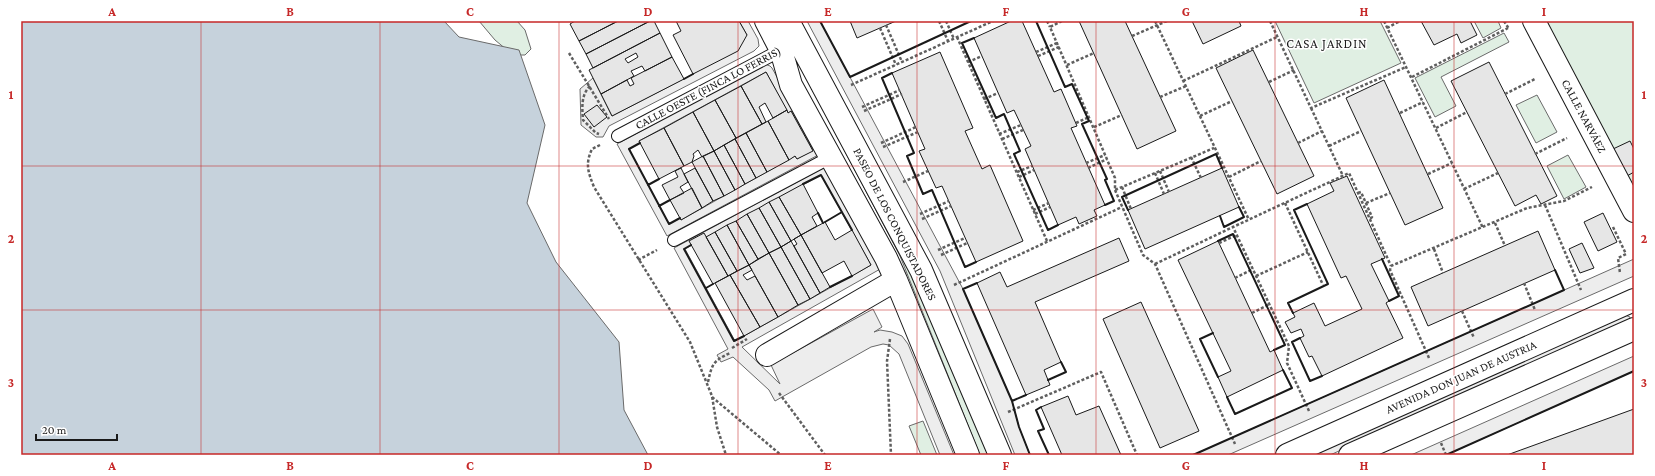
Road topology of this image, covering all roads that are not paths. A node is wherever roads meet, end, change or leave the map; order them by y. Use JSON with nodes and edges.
{"nodes":[{"id":1,"x":766,"y":21,"type":"edge"},
{"id":2,"x":788,"y":21,"type":"edge"},
{"id":3,"x":1534,"y":21,"type":"edge"},
{"id":4,"x":790,"y":45,"type":"junction"},
{"id":5,"x":618,"y":136,"type":"road end"},
{"id":6,"x":831,"y":157,"type":"junction"},
{"id":7,"x":1634,"y":211,"type":"edge"},
{"id":8,"x":674,"y":240,"type":"dead end"},
{"id":9,"x":896,"y":280,"type":"junction"},
{"id":10,"x":1634,"y":300,"type":"edge"},
{"id":11,"x":1634,"y":329,"type":"edge"},
{"id":12,"x":767,"y":355,"type":"dead end"},
{"id":13,"x":968,"y":455,"type":"edge"},
{"id":14,"x":1000,"y":455,"type":"edge"},
{"id":15,"x":1287,"y":455,"type":"edge"},
{"id":16,"x":1350,"y":455,"type":"edge"}],
"edges":[{"from":1,"to":4,"type":"street","name":"PASEO DE LOS CONQUISTADORES"},
{"from":2,"to":4,"type":"street","name":"PASEO DE LOS CONQUISTADORES"},
{"from":3,"to":7,"type":"street","name":"CALLE NARVÁEZ"},
{"from":4,"to":5,"type":"lane","name":"CALLE OESTE (FINCA LO FERRIS)"},
{"from":4,"to":6,"type":"street","name":"PASEO DE LOS CONQUISTADORES"},
{"from":4,"to":14,"type":"street","name":"PASEO DE LOS CONQUISTADORES"},
{"from":6,"to":8,"type":"lane"},
{"from":6,"to":9,"type":"street","name":"PASEO DE LOS CONQUISTADORES"},
{"from":9,"to":12,"type":"street"},
{"from":9,"to":13,"type":"street","name":"PASEO DE LOS CONQUISTADORES"},
{"from":10,"to":15,"type":"street","name":"AVENIDA DON JUAN DE AUSTRIA"},
{"from":11,"to":16,"type":"street"}]}
